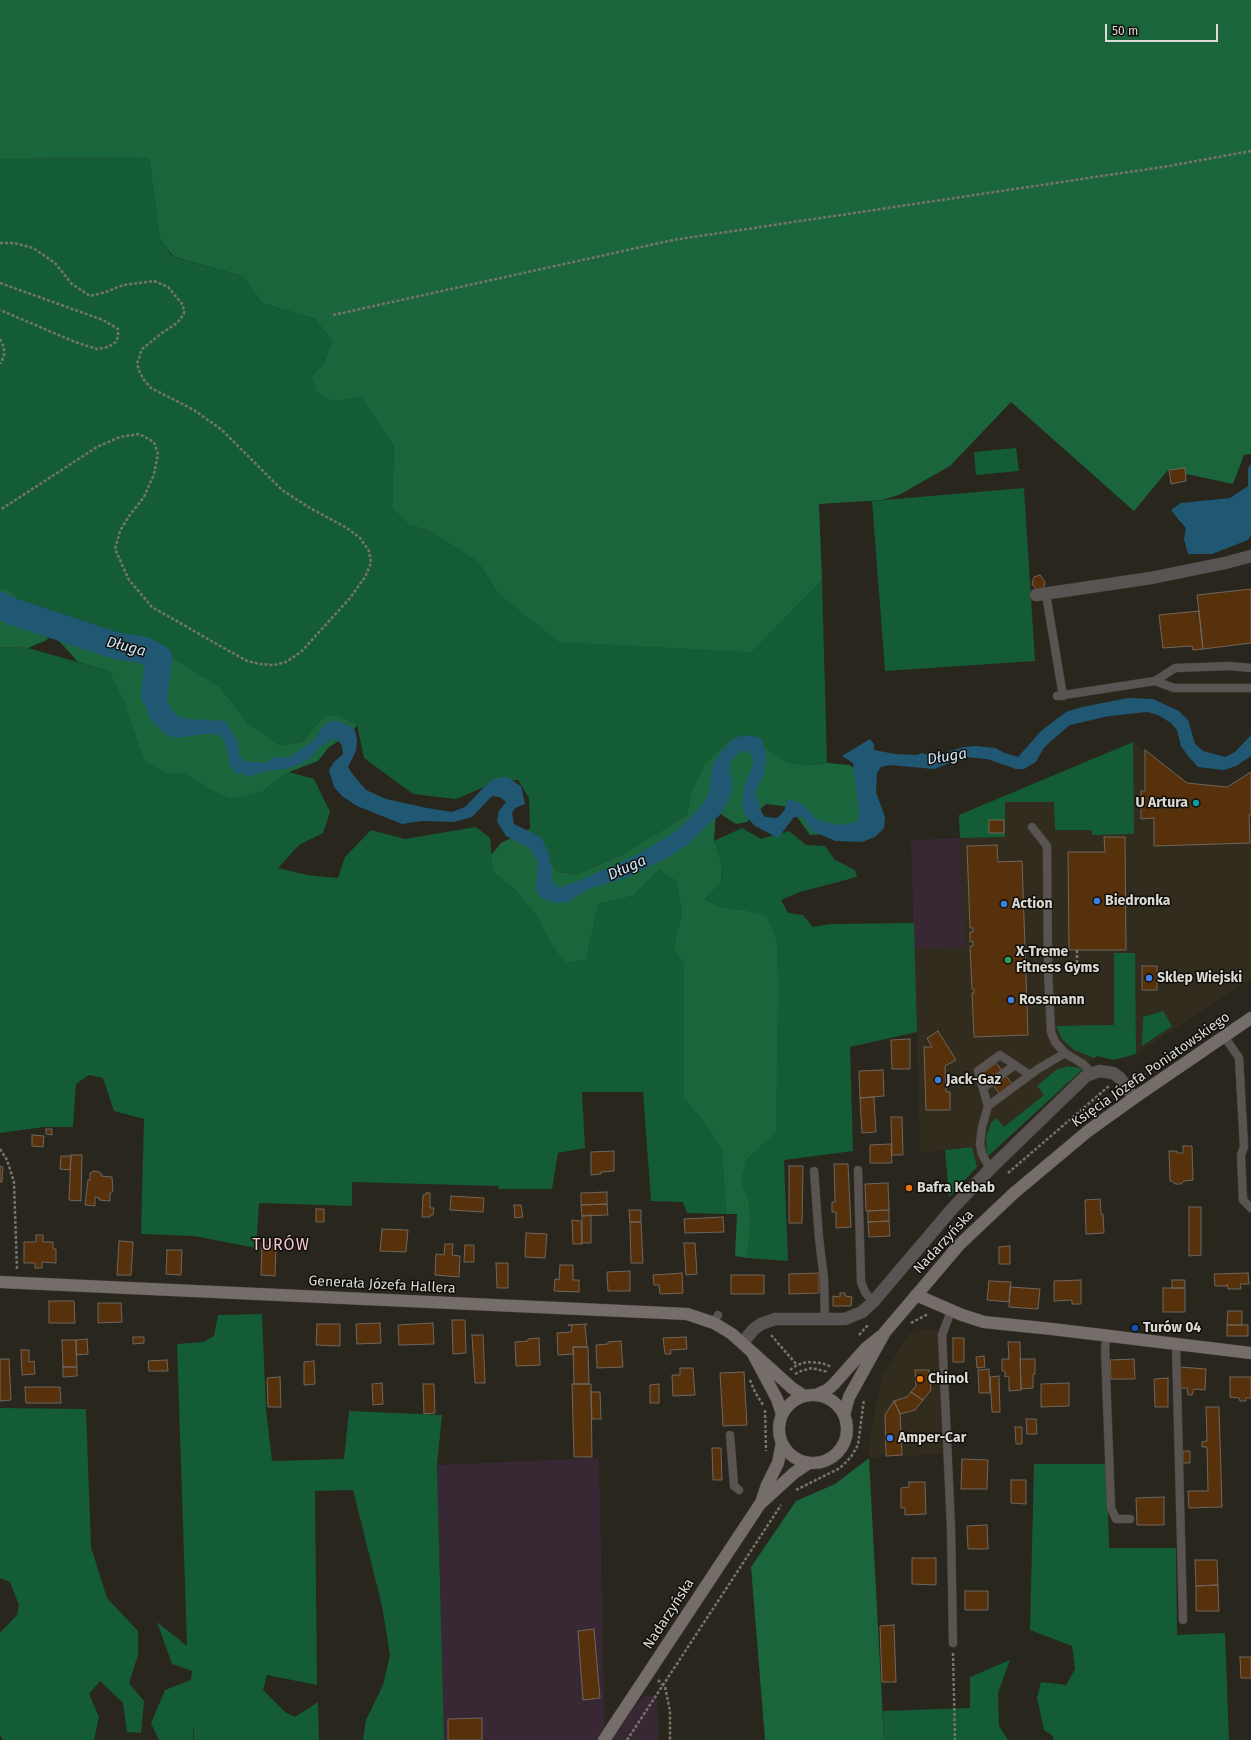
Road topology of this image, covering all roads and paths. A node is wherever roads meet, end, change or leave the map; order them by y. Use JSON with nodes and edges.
{"nodes":[{"id":1,"x":1251,"y":151,"type":"edge"},
{"id":2,"x":0,"y":243,"type":"edge"},
{"id":3,"x":0,"y":283,"type":"edge"},
{"id":4,"x":0,"y":310,"type":"edge"},
{"id":5,"x":334,"y":315,"type":"dead end"},
{"id":6,"x":0,"y":338,"type":"edge"},
{"id":7,"x":0,"y":364,"type":"edge"},
{"id":8,"x":0,"y":510,"type":"edge"},
{"id":9,"x":1251,"y":556,"type":"edge"},
{"id":10,"x":1041,"y":594,"type":"joint"},
{"id":11,"x":1251,"y":668,"type":"edge"},
{"id":12,"x":1155,"y":681,"type":"junction"},
{"id":13,"x":1251,"y":688,"type":"edge"},
{"id":14,"x":1032,"y":827,"type":"dead end"},
{"id":15,"x":1077,"y":950,"type":"dead end"},
{"id":16,"x":1077,"y":971,"type":"dead end"},
{"id":17,"x":1251,"y":1018,"type":"edge"},
{"id":18,"x":1224,"y":1036,"type":"junction"},
{"id":19,"x":1065,"y":1053,"type":"junction"},
{"id":20,"x":1015,"y":1065,"type":"junction"},
{"id":21,"x":1092,"y":1073,"type":"junction"},
{"id":22,"x":1030,"y":1075,"type":"junction"},
{"id":23,"x":983,"y":1088,"type":"junction"},
{"id":24,"x":1134,"y":1098,"type":"junction"},
{"id":25,"x":988,"y":1106,"type":"junction"},
{"id":26,"x":1068,"y":1147,"type":"joint"},
{"id":27,"x":0,"y":1149,"type":"edge"},
{"id":28,"x":858,"y":1170,"type":"dead end"},
{"id":29,"x":990,"y":1170,"type":"junction"},
{"id":30,"x":814,"y":1172,"type":"dead end"},
{"id":31,"x":1251,"y":1208,"type":"edge"},
{"id":32,"x":0,"y":1282,"type":"edge"},
{"id":33,"x":18,"y":1282,"type":"junction"},
{"id":34,"x":916,"y":1295,"type":"junction"},
{"id":35,"x":873,"y":1302,"type":"junction"},
{"id":36,"x":951,"y":1311,"type":"junction"},
{"id":37,"x":931,"y":1313,"type":"dead end"},
{"id":38,"x":825,"y":1319,"type":"junction"},
{"id":39,"x":907,"y":1325,"type":"dead end"},
{"id":40,"x":768,"y":1332,"type":"dead end"},
{"id":41,"x":885,"y":1332,"type":"junction"},
{"id":42,"x":1107,"y":1335,"type":"junction"},
{"id":43,"x":1176,"y":1344,"type":"junction"},
{"id":44,"x":747,"y":1347,"type":"junction"},
{"id":45,"x":1251,"y":1353,"type":"edge"},
{"id":46,"x":835,"y":1369,"type":"dead end"},
{"id":47,"x":796,"y":1374,"type":"dead end"},
{"id":48,"x":831,"y":1374,"type":"dead end"},
{"id":49,"x":749,"y":1376,"type":"dead end"},
{"id":50,"x":810,"y":1395,"type":"junction"},
{"id":51,"x":864,"y":1397,"type":"dead end"},
{"id":52,"x":782,"y":1414,"type":"junction"},
{"id":53,"x":844,"y":1415,"type":"junction"},
{"id":54,"x":730,"y":1435,"type":"dead end"},
{"id":55,"x":782,"y":1443,"type":"junction"},
{"id":56,"x":766,"y":1457,"type":"dead end"},
{"id":57,"x":809,"y":1463,"type":"junction"},
{"id":58,"x":739,"y":1490,"type":"dead end"},
{"id":59,"x":795,"y":1491,"type":"dead end"},
{"id":60,"x":785,"y":1500,"type":"dead end"},
{"id":61,"x":760,"y":1504,"type":"junction"},
{"id":62,"x":1130,"y":1519,"type":"dead end"},
{"id":63,"x":1183,"y":1620,"type":"dead end"},
{"id":64,"x":953,"y":1644,"type":"joint"},
{"id":65,"x":649,"y":1672,"type":"junction"},
{"id":66,"x":663,"y":1685,"type":"junction"},
{"id":67,"x":604,"y":1740,"type":"edge"},
{"id":68,"x":627,"y":1740,"type":"edge"},
{"id":69,"x":670,"y":1740,"type":"edge"},
{"id":70,"x":955,"y":1740,"type":"edge"}],
"edges":[{"from":1,"to":5,"type":"path"},
{"from":2,"to":8,"type":"path"},
{"from":3,"to":4,"type":"path"},
{"from":6,"to":7,"type":"path"},
{"from":9,"to":10,"type":"street"},
{"from":10,"to":12,"type":"lane"},
{"from":11,"to":12,"type":"lane"},
{"from":12,"to":13,"type":"lane"},
{"from":14,"to":19,"type":"lane"},
{"from":15,"to":16,"type":"path"},
{"from":17,"to":18,"type":"main road","name":"Księcia Józefa Poniatowskiego"},
{"from":18,"to":24,"type":"main road","name":"Księcia Józefa Poniatowskiego"},
{"from":18,"to":31,"type":"lane"},
{"from":19,"to":21,"type":"lane"},
{"from":19,"to":22,"type":"lane"},
{"from":20,"to":22,"type":"lane"},
{"from":20,"to":23,"type":"lane"},
{"from":20,"to":23,"type":"lane"},
{"from":21,"to":24,"type":"street"},
{"from":21,"to":29,"type":"street"},
{"from":22,"to":25,"type":"lane"},
{"from":23,"to":25,"type":"lane"},
{"from":24,"to":26,"type":"main road","name":"Księcia Józefa Poniatowskiego"},
{"from":25,"to":29,"type":"lane"},
{"from":26,"to":34,"type":"main road","name":"Nadarzyńska"},
{"from":27,"to":33,"type":"path"},
{"from":28,"to":35,"type":"lane"},
{"from":29,"to":35,"type":"street"},
{"from":30,"to":38,"type":"lane"},
{"from":32,"to":33,"type":"main road","name":"Generała Józefa Hallera"},
{"from":33,"to":44,"type":"main road","name":"Generała Józefa Hallera"},
{"from":34,"to":36,"type":"main road"},
{"from":34,"to":41,"type":"main road","name":"Nadarzyńska"},
{"from":35,"to":38,"type":"street"},
{"from":36,"to":42,"type":"main road"},
{"from":36,"to":64,"type":"lane"},
{"from":37,"to":39,"type":"path"},
{"from":38,"to":44,"type":"street"},
{"from":40,"to":46,"type":"path"},
{"from":41,"to":50,"type":"main road","name":"Nadarzyńska"},
{"from":41,"to":53,"type":"main road","name":"Nadarzyńska"},
{"from":42,"to":43,"type":"main road"},
{"from":42,"to":62,"type":"lane"},
{"from":43,"to":45,"type":"main road"},
{"from":43,"to":63,"type":"lane"},
{"from":44,"to":50,"type":"main road","name":"Generała Józefa Hallera"},
{"from":44,"to":52,"type":"main road","name":"Generała Józefa Hallera"},
{"from":47,"to":48,"type":"path"},
{"from":49,"to":56,"type":"path"},
{"from":50,"to":52,"type":"main road"},
{"from":50,"to":53,"type":"main road"},
{"from":51,"to":59,"type":"path"},
{"from":52,"to":55,"type":"main road"},
{"from":53,"to":57,"type":"main road"},
{"from":54,"to":58,"type":"lane"},
{"from":55,"to":57,"type":"main road"},
{"from":55,"to":61,"type":"main road","name":"Nadarzyńska"},
{"from":57,"to":61,"type":"main road","name":"Nadarzyńska"},
{"from":60,"to":66,"type":"path"},
{"from":61,"to":65,"type":"main road","name":"Nadarzyńska"},
{"from":64,"to":70,"type":"path"},
{"from":65,"to":66,"type":"path"},
{"from":65,"to":67,"type":"main road","name":"Nadarzyńska"},
{"from":66,"to":68,"type":"path"},
{"from":66,"to":69,"type":"path"}]}
